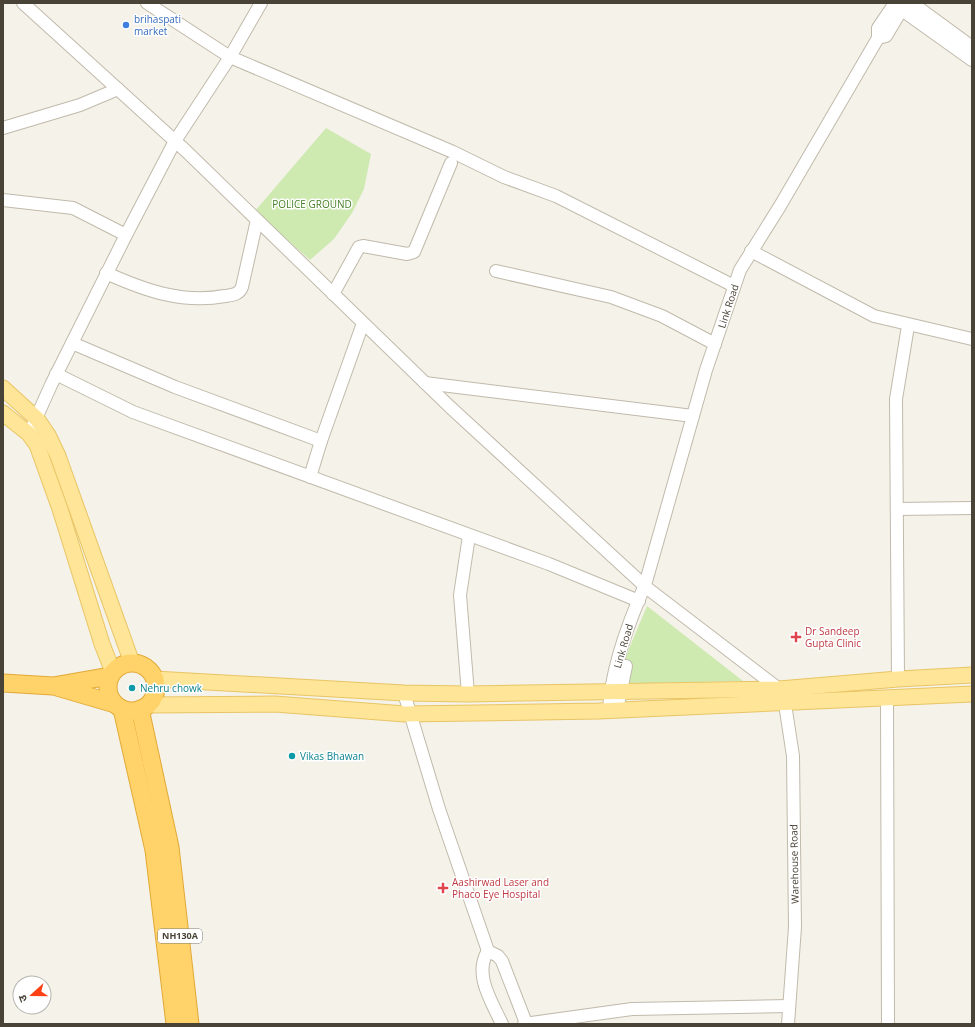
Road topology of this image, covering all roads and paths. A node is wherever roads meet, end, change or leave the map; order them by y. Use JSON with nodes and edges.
{"nodes":[{"id":1,"x":23,"y":3,"type":"edge"},
{"id":2,"x":147,"y":3,"type":"edge"},
{"id":3,"x":261,"y":3,"type":"edge"},
{"id":4,"x":903,"y":5,"type":"edge"},
{"id":5,"x":972,"y":47,"type":"edge"},
{"id":6,"x":230,"y":57,"type":"junction"},
{"id":7,"x":972,"y":60,"type":"edge"},
{"id":8,"x":118,"y":89,"type":"junction"},
{"id":9,"x":3,"y":128,"type":"edge"},
{"id":10,"x":175,"y":142,"type":"junction"},
{"id":11,"x":451,"y":163,"type":"dead end"},
{"id":12,"x":3,"y":200,"type":"edge"},
{"id":13,"x":257,"y":220,"type":"junction"},
{"id":14,"x":126,"y":234,"type":"junction"},
{"id":15,"x":751,"y":251,"type":"junction"},
{"id":16,"x":496,"y":271,"type":"dead end"},
{"id":17,"x":106,"y":273,"type":"junction"},
{"id":18,"x":734,"y":286,"type":"junction"},
{"id":19,"x":333,"y":294,"type":"junction"},
{"id":20,"x":363,"y":323,"type":"junction"},
{"id":21,"x":908,"y":326,"type":"junction"},
{"id":22,"x":972,"y":339,"type":"edge"},
{"id":23,"x":72,"y":343,"type":"junction"},
{"id":24,"x":715,"y":344,"type":"junction"},
{"id":25,"x":56,"y":374,"type":"junction"},
{"id":26,"x":425,"y":383,"type":"junction"},
{"id":27,"x":3,"y":388,"type":"edge"},
{"id":28,"x":3,"y":413,"type":"edge"},
{"id":29,"x":693,"y":416,"type":"junction"},
{"id":30,"x":37,"y":419,"type":"junction"},
{"id":31,"x":29,"y":434,"type":"junction"},
{"id":32,"x":321,"y":442,"type":"junction"},
{"id":33,"x":310,"y":478,"type":"junction"},
{"id":34,"x":972,"y":508,"type":"edge"},
{"id":35,"x":897,"y":509,"type":"junction"},
{"id":36,"x":469,"y":536,"type":"junction"},
{"id":37,"x":645,"y":585,"type":"junction"},
{"id":38,"x":639,"y":601,"type":"junction"},
{"id":39,"x":132,"y":662,"type":"junction"},
{"id":40,"x":112,"y":674,"type":"junction"},
{"id":41,"x":972,"y":675,"type":"edge"},
{"id":42,"x":154,"y":678,"type":"junction"},
{"id":43,"x":898,"y":679,"type":"junction"},
{"id":44,"x":3,"y":683,"type":"edge"},
{"id":45,"x":53,"y":686,"type":"junction"},
{"id":46,"x":779,"y":689,"type":"junction"},
{"id":47,"x":615,"y":692,"type":"junction"},
{"id":48,"x":404,"y":693,"type":"junction"},
{"id":49,"x":468,"y":694,"type":"junction"},
{"id":50,"x":972,"y":694,"type":"edge"},
{"id":51,"x":887,"y":699,"type":"junction"},
{"id":52,"x":785,"y":704,"type":"junction"},
{"id":53,"x":118,"y":706,"type":"junction"},
{"id":54,"x":144,"y":707,"type":"junction"},
{"id":55,"x":613,"y":710,"type":"junction"},
{"id":56,"x":410,"y":714,"type":"junction"},
{"id":57,"x":488,"y":950,"type":"junction"},
{"id":58,"x":789,"y":1006,"type":"junction"},
{"id":59,"x":525,"y":1023,"type":"edge"},
{"id":60,"x":175,"y":1024,"type":"edge"},
{"id":61,"x":190,"y":1024,"type":"edge"},
{"id":62,"x":502,"y":1024,"type":"edge"},
{"id":63,"x":788,"y":1024,"type":"edge"},
{"id":64,"x":888,"y":1024,"type":"edge"}],
"edges":[{"from":1,"to":8,"type":"street"},
{"from":2,"to":6,"type":"street"},
{"from":3,"to":6,"type":"street"},
{"from":4,"to":5,"type":"street"},
{"from":4,"to":7,"type":"street"},
{"from":4,"to":15,"type":"street","name":"Link Road"},
{"from":6,"to":10,"type":"street"},
{"from":6,"to":18,"type":"street"},
{"from":8,"to":9,"type":"street"},
{"from":8,"to":10,"type":"street"},
{"from":10,"to":13,"type":"street"},
{"from":10,"to":14,"type":"street"},
{"from":11,"to":19,"type":"street"},
{"from":12,"to":14,"type":"street"},
{"from":13,"to":17,"type":"street"},
{"from":13,"to":19,"type":"street"},
{"from":14,"to":17,"type":"street"},
{"from":15,"to":18,"type":"street","name":"Link Road"},
{"from":15,"to":21,"type":"street"},
{"from":16,"to":24,"type":"street"},
{"from":17,"to":23,"type":"street"},
{"from":18,"to":24,"type":"street","name":"Link Road"},
{"from":19,"to":20,"type":"street"},
{"from":20,"to":26,"type":"street"},
{"from":20,"to":32,"type":"street"},
{"from":21,"to":22,"type":"street"},
{"from":21,"to":35,"type":"street"},
{"from":23,"to":25,"type":"street"},
{"from":23,"to":32,"type":"street"},
{"from":24,"to":29,"type":"street","name":"Link Road"},
{"from":25,"to":30,"type":"street"},
{"from":25,"to":33,"type":"street"},
{"from":26,"to":29,"type":"street"},
{"from":26,"to":37,"type":"street"},
{"from":27,"to":30,"type":"main road"},
{"from":28,"to":31,"type":"main road"},
{"from":29,"to":37,"type":"street","name":"Link Road"},
{"from":30,"to":31,"type":"street"},
{"from":30,"to":39,"type":"main road"},
{"from":31,"to":40,"type":"main road"},
{"from":32,"to":33,"type":"street"},
{"from":33,"to":36,"type":"street"},
{"from":34,"to":35,"type":"street"},
{"from":35,"to":43,"type":"street"},
{"from":36,"to":38,"type":"street"},
{"from":36,"to":49,"type":"street"},
{"from":37,"to":38,"type":"street","name":"Link Road"},
{"from":37,"to":46,"type":"street"},
{"from":38,"to":47,"type":"street","name":"Link Road"},
{"from":39,"to":40,"type":"highway"},
{"from":39,"to":42,"type":"highway"},
{"from":40,"to":45,"type":"highway"},
{"from":40,"to":53,"type":"highway","number":"NH130A"},
{"from":41,"to":43,"type":"main road"},
{"from":42,"to":48,"type":"main road"},
{"from":42,"to":54,"type":"highway"},
{"from":43,"to":46,"type":"main road"},
{"from":44,"to":45,"type":"highway"},
{"from":45,"to":53,"type":"highway"},
{"from":46,"to":47,"type":"main road"},
{"from":46,"to":52,"type":"street","name":"Warehouse Road"},
{"from":47,"to":49,"type":"main road"},
{"from":47,"to":55,"type":"street","name":"Link Road"},
{"from":48,"to":49,"type":"main road"},
{"from":48,"to":56,"type":"street"},
{"from":50,"to":51,"type":"main road"},
{"from":51,"to":52,"type":"main road"},
{"from":51,"to":64,"type":"street"},
{"from":52,"to":55,"type":"main road"},
{"from":52,"to":58,"type":"street","name":"Warehouse Road"},
{"from":53,"to":54,"type":"highway"},
{"from":53,"to":60,"type":"highway","number":"NH130A"},
{"from":54,"to":56,"type":"main road"},
{"from":54,"to":61,"type":"highway","number":"NH130A"},
{"from":55,"to":56,"type":"main road"},
{"from":56,"to":57,"type":"street"},
{"from":57,"to":59,"type":"street"},
{"from":57,"to":62,"type":"street"},
{"from":58,"to":59,"type":"street"},
{"from":58,"to":63,"type":"street","name":"Warehouse Road"}]}
